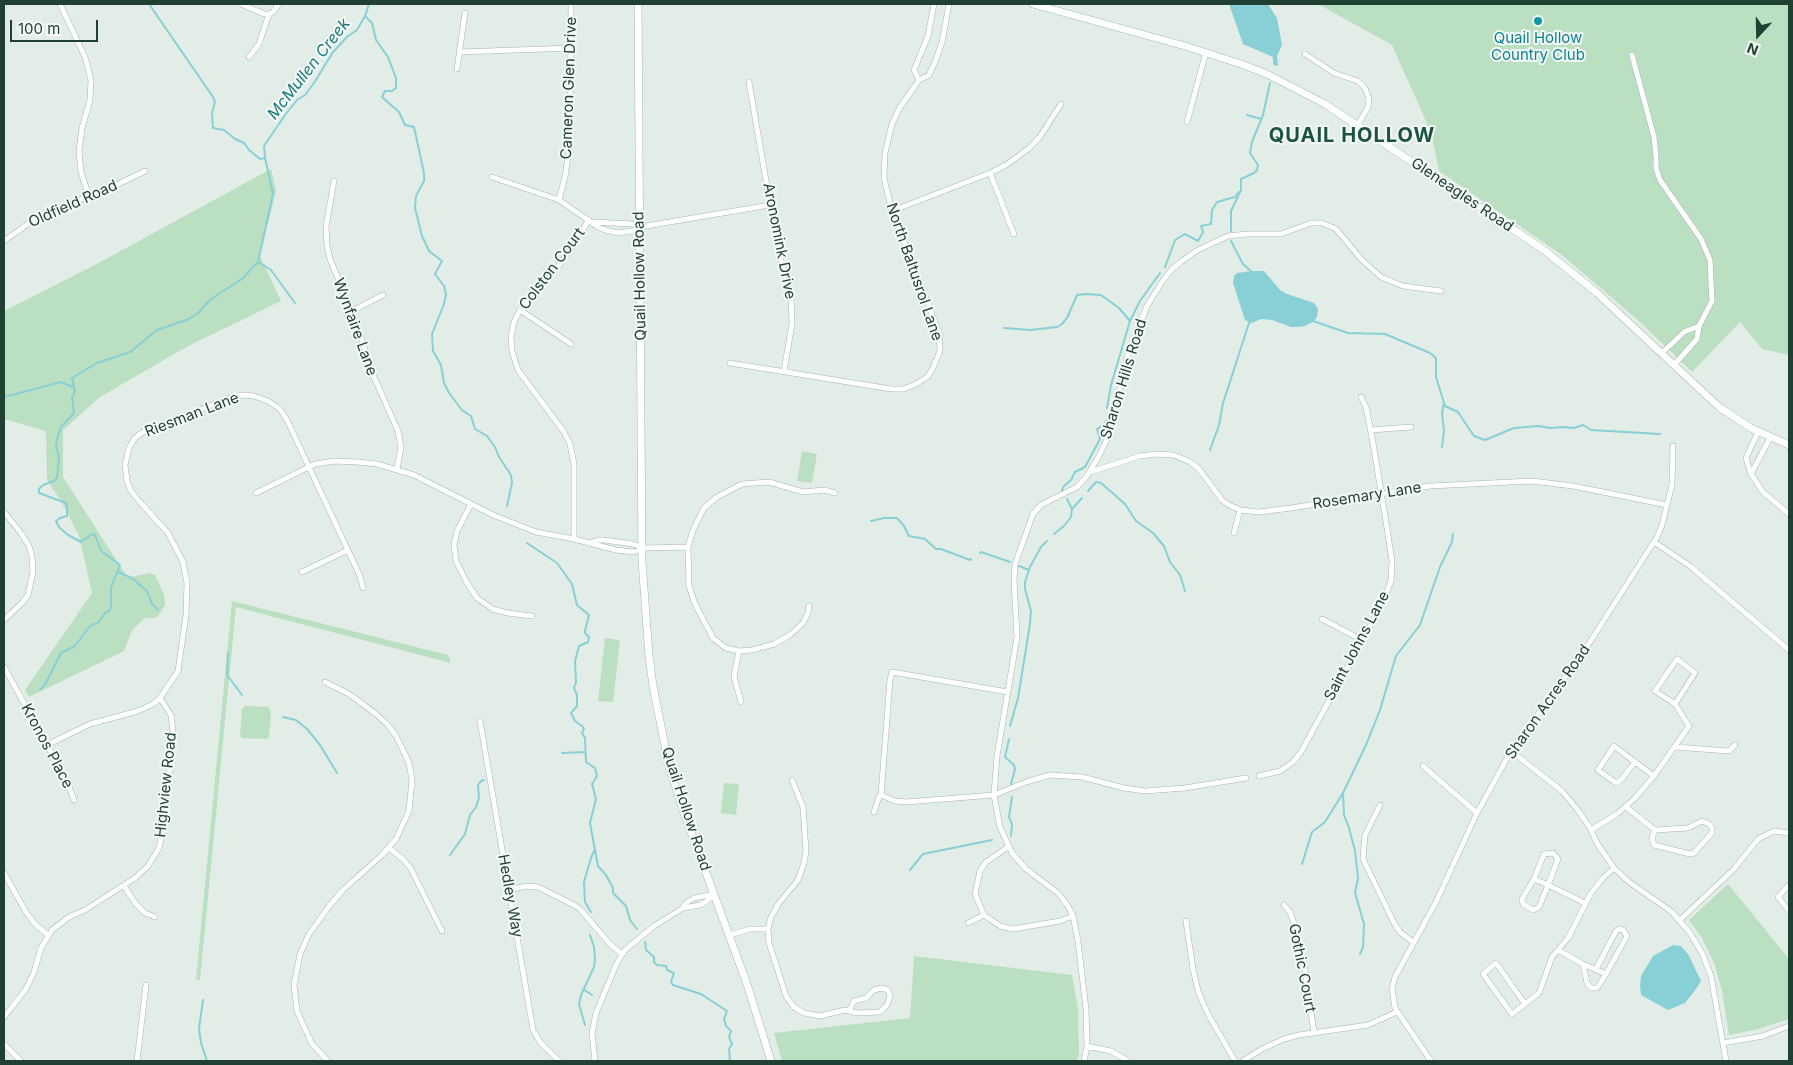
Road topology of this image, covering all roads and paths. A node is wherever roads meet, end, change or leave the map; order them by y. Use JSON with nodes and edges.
{"nodes":[{"id":1,"x":60,"y":4,"type":"edge"},
{"id":2,"x":241,"y":4,"type":"edge"},
{"id":3,"x":279,"y":4,"type":"edge"},
{"id":4,"x":571,"y":4,"type":"edge"},
{"id":5,"x":638,"y":4,"type":"edge"},
{"id":6,"x":934,"y":4,"type":"edge"},
{"id":7,"x":948,"y":4,"type":"edge"},
{"id":8,"x":1034,"y":4,"type":"edge"},
{"id":9,"x":465,"y":13,"type":"dead end"},
{"id":10,"x":269,"y":14,"type":"junction"},
{"id":11,"x":572,"y":48,"type":"junction"},
{"id":12,"x":459,"y":52,"type":"junction"},
{"id":13,"x":1206,"y":52,"type":"junction"},
{"id":14,"x":1305,"y":54,"type":"dead end"},
{"id":15,"x":1632,"y":55,"type":"dead end"},
{"id":16,"x":249,"y":57,"type":"dead end"},
{"id":17,"x":457,"y":70,"type":"dead end"},
{"id":18,"x":919,"y":80,"type":"junction"},
{"id":19,"x":749,"y":82,"type":"dead end"},
{"id":20,"x":1061,"y":104,"type":"dead end"},
{"id":21,"x":1187,"y":122,"type":"dead end"},
{"id":22,"x":1358,"y":126,"type":"junction"},
{"id":23,"x":145,"y":171,"type":"dead end"},
{"id":24,"x":990,"y":173,"type":"junction"},
{"id":25,"x":492,"y":177,"type":"dead end"},
{"id":26,"x":334,"y":181,"type":"dead end"},
{"id":27,"x":89,"y":197,"type":"junction"},
{"id":28,"x":559,"y":200,"type":"junction"},
{"id":29,"x":770,"y":205,"type":"junction"},
{"id":30,"x":892,"y":211,"type":"junction"},
{"id":31,"x":591,"y":221,"type":"junction"},
{"id":32,"x":640,"y":227,"type":"junction"},
{"id":33,"x":1014,"y":234,"type":"dead end"},
{"id":34,"x":4,"y":241,"type":"edge"},
{"id":35,"x":1441,"y":291,"type":"dead end"},
{"id":36,"x":383,"y":295,"type":"dead end"},
{"id":37,"x":520,"y":310,"type":"junction"},
{"id":38,"x":352,"y":311,"type":"junction"},
{"id":39,"x":1700,"y":326,"type":"junction"},
{"id":40,"x":571,"y":344,"type":"dead end"},
{"id":41,"x":1662,"y":353,"type":"junction"},
{"id":42,"x":730,"y":363,"type":"dead end"},
{"id":43,"x":1674,"y":365,"type":"junction"},
{"id":44,"x":784,"y":371,"type":"junction"},
{"id":45,"x":1361,"y":397,"type":"dead end"},
{"id":46,"x":1411,"y":426,"type":"dead end"},
{"id":47,"x":1371,"y":430,"type":"junction"},
{"id":48,"x":1758,"y":432,"type":"junction"},
{"id":49,"x":1770,"y":438,"type":"junction"},
{"id":50,"x":1789,"y":445,"type":"edge"},
{"id":51,"x":1673,"y":446,"type":"dead end"},
{"id":52,"x":309,"y":468,"type":"junction"},
{"id":53,"x":397,"y":469,"type":"junction"},
{"id":54,"x":1090,"y":472,"type":"junction"},
{"id":55,"x":1751,"y":474,"type":"junction"},
{"id":56,"x":256,"y":493,"type":"dead end"},
{"id":57,"x":835,"y":493,"type":"dead end"},
{"id":58,"x":1382,"y":494,"type":"junction"},
{"id":59,"x":471,"y":504,"type":"junction"},
{"id":60,"x":1667,"y":505,"type":"junction"},
{"id":61,"x":1240,"y":510,"type":"junction"},
{"id":62,"x":4,"y":512,"type":"edge"},
{"id":63,"x":1789,"y":514,"type":"edge"},
{"id":64,"x":1234,"y":533,"type":"dead end"},
{"id":65,"x":574,"y":539,"type":"junction"},
{"id":66,"x":1654,"y":542,"type":"junction"},
{"id":67,"x":688,"y":547,"type":"junction"},
{"id":68,"x":643,"y":548,"type":"junction"},
{"id":69,"x":348,"y":550,"type":"junction"},
{"id":70,"x":302,"y":572,"type":"dead end"},
{"id":71,"x":363,"y":588,"type":"dead end"},
{"id":72,"x":809,"y":606,"type":"dead end"},
{"id":73,"x":532,"y":616,"type":"dead end"},
{"id":74,"x":1322,"y":619,"type":"dead end"},
{"id":75,"x":4,"y":620,"type":"edge"},
{"id":76,"x":1362,"y":640,"type":"junction"},
{"id":77,"x":739,"y":650,"type":"junction"},
{"id":78,"x":1789,"y":650,"type":"edge"},
{"id":79,"x":4,"y":667,"type":"edge"},
{"id":80,"x":324,"y":682,"type":"dead end"},
{"id":81,"x":1008,"y":692,"type":"junction"},
{"id":82,"x":160,"y":698,"type":"junction"},
{"id":83,"x":741,"y":702,"type":"dead end"},
{"id":84,"x":1675,"y":704,"type":"junction"},
{"id":85,"x":480,"y":721,"type":"dead end"},
{"id":86,"x":1735,"y":744,"type":"dead end"},
{"id":87,"x":47,"y":745,"type":"junction"},
{"id":88,"x":1674,"y":747,"type":"junction"},
{"id":89,"x":1511,"y":751,"type":"junction"},
{"id":90,"x":1635,"y":762,"type":"junction"},
{"id":91,"x":1423,"y":766,"type":"dead end"},
{"id":92,"x":1259,"y":776,"type":"dead end"},
{"id":93,"x":1654,"y":776,"type":"junction"},
{"id":94,"x":1246,"y":778,"type":"dead end"},
{"id":95,"x":792,"y":780,"type":"dead end"},
{"id":96,"x":881,"y":795,"type":"junction"},
{"id":97,"x":994,"y":795,"type":"junction"},
{"id":98,"x":74,"y":800,"type":"dead end"},
{"id":99,"x":1380,"y":805,"type":"dead end"},
{"id":100,"x":1626,"y":807,"type":"junction"},
{"id":101,"x":874,"y":812,"type":"dead end"},
{"id":102,"x":1477,"y":813,"type":"junction"},
{"id":103,"x":1591,"y":830,"type":"junction"},
{"id":104,"x":1654,"y":830,"type":"junction"},
{"id":105,"x":1789,"y":833,"type":"edge"},
{"id":106,"x":389,"y":848,"type":"junction"},
{"id":107,"x":1008,"y":848,"type":"junction"},
{"id":108,"x":1614,"y":868,"type":"junction"},
{"id":109,"x":4,"y":873,"type":"edge"},
{"id":110,"x":1534,"y":879,"type":"junction"},
{"id":111,"x":124,"y":886,"type":"junction"},
{"id":112,"x":1548,"y":886,"type":"junction"},
{"id":113,"x":1789,"y":887,"type":"edge"},
{"id":114,"x":509,"y":890,"type":"junction"},
{"id":115,"x":714,"y":894,"type":"junction"},
{"id":116,"x":1585,"y":903,"type":"junction"},
{"id":117,"x":1284,"y":905,"type":"dead end"},
{"id":118,"x":1789,"y":912,"type":"edge"},
{"id":119,"x":984,"y":914,"type":"junction"},
{"id":120,"x":1073,"y":916,"type":"junction"},
{"id":121,"x":154,"y":917,"type":"dead end"},
{"id":122,"x":1680,"y":920,"type":"junction"},
{"id":123,"x":1186,"y":921,"type":"dead end"},
{"id":124,"x":968,"y":923,"type":"dead end"},
{"id":125,"x":768,"y":929,"type":"junction"},
{"id":126,"x":442,"y":931,"type":"dead end"},
{"id":127,"x":48,"y":935,"type":"junction"},
{"id":128,"x":730,"y":935,"type":"junction"},
{"id":129,"x":1413,"y":942,"type":"junction"},
{"id":130,"x":1558,"y":950,"type":"junction"},
{"id":131,"x":622,"y":954,"type":"junction"},
{"id":132,"x":1583,"y":964,"type":"junction"},
{"id":133,"x":1596,"y":970,"type":"junction"},
{"id":134,"x":1606,"y":974,"type":"junction"},
{"id":135,"x":146,"y":985,"type":"dead end"},
{"id":136,"x":1525,"y":1004,"type":"junction"},
{"id":137,"x":849,"y":1011,"type":"junction"},
{"id":138,"x":1397,"y":1012,"type":"junction"},
{"id":139,"x":4,"y":1017,"type":"edge"},
{"id":140,"x":1789,"y":1026,"type":"edge"},
{"id":141,"x":1314,"y":1033,"type":"junction"},
{"id":142,"x":1723,"y":1043,"type":"junction"},
{"id":143,"x":4,"y":1044,"type":"edge"},
{"id":144,"x":1087,"y":1046,"type":"junction"},
{"id":145,"x":21,"y":1061,"type":"edge"},
{"id":146,"x":137,"y":1061,"type":"edge"},
{"id":147,"x":328,"y":1061,"type":"edge"},
{"id":148,"x":559,"y":1061,"type":"edge"},
{"id":149,"x":595,"y":1061,"type":"edge"},
{"id":150,"x":771,"y":1061,"type":"edge"},
{"id":151,"x":1084,"y":1061,"type":"edge"},
{"id":152,"x":1128,"y":1061,"type":"edge"},
{"id":153,"x":1235,"y":1061,"type":"edge"},
{"id":154,"x":1243,"y":1061,"type":"edge"},
{"id":155,"x":1431,"y":1061,"type":"edge"},
{"id":156,"x":1726,"y":1061,"type":"edge"}],
"edges":[{"from":1,"to":27,"type":"street"},
{"from":2,"to":10,"type":"street"},
{"from":3,"to":10,"type":"street"},
{"from":4,"to":11,"type":"street","name":"Cameron Glen Drive"},
{"from":5,"to":32,"type":"main road","name":"Quail Hollow Road"},
{"from":6,"to":18,"type":"street"},
{"from":7,"to":18,"type":"street","name":"North Baltusrol Lane"},
{"from":8,"to":13,"type":"main road","name":"Gleneagles Road"},
{"from":9,"to":12,"type":"street"},
{"from":10,"to":16,"type":"street"},
{"from":11,"to":12,"type":"street"},
{"from":11,"to":28,"type":"street","name":"Cameron Glen Drive"},
{"from":12,"to":17,"type":"street"},
{"from":13,"to":21,"type":"street"},
{"from":13,"to":22,"type":"main road","name":"Gleneagles Road"},
{"from":14,"to":22,"type":"street"},
{"from":15,"to":39,"type":"street"},
{"from":18,"to":30,"type":"street","name":"North Baltusrol Lane"},
{"from":19,"to":29,"type":"street","name":"Aronomink Drive"},
{"from":20,"to":24,"type":"street"},
{"from":22,"to":41,"type":"main road","name":"Gleneagles Road"},
{"from":23,"to":27,"type":"street","name":"Oldfield Road"},
{"from":24,"to":30,"type":"street"},
{"from":24,"to":33,"type":"street"},
{"from":25,"to":28,"type":"street"},
{"from":26,"to":38,"type":"street","name":"Wynfaire Lane"},
{"from":27,"to":34,"type":"street","name":"Oldfield Road"},
{"from":28,"to":31,"type":"street"},
{"from":29,"to":32,"type":"street"},
{"from":29,"to":44,"type":"street","name":"Aronomink Drive"},
{"from":30,"to":44,"type":"street","name":"North Baltusrol Lane"},
{"from":31,"to":32,"type":"street"},
{"from":31,"to":32,"type":"street"},
{"from":31,"to":37,"type":"street","name":"Colston Court"},
{"from":32,"to":68,"type":"main road","name":"Quail Hollow Road"},
{"from":35,"to":54,"type":"street","name":"Sharon Hills Road"},
{"from":36,"to":38,"type":"street"},
{"from":37,"to":40,"type":"street"},
{"from":37,"to":65,"type":"street","name":"Colston Court"},
{"from":38,"to":53,"type":"street","name":"Wynfaire Lane"},
{"from":39,"to":41,"type":"street"},
{"from":39,"to":43,"type":"street"},
{"from":41,"to":43,"type":"main road","name":"Gleneagles Road"},
{"from":42,"to":44,"type":"street","name":"North Baltusrol Lane"},
{"from":43,"to":48,"type":"main road","name":"Gleneagles Road"},
{"from":45,"to":47,"type":"street","name":"Saint Johns Lane"},
{"from":46,"to":47,"type":"street"},
{"from":47,"to":58,"type":"street","name":"Saint Johns Lane"},
{"from":48,"to":49,"type":"main road","name":"Gleneagles Road"},
{"from":48,"to":55,"type":"street"},
{"from":49,"to":50,"type":"main road","name":"Gleneagles Road"},
{"from":49,"to":55,"type":"street"},
{"from":51,"to":60,"type":"street","name":"Sharon Acres Road"},
{"from":52,"to":53,"type":"street"},
{"from":52,"to":56,"type":"street"},
{"from":52,"to":69,"type":"street","name":"Riesman Lane"},
{"from":52,"to":82,"type":"street","name":"Riesman Lane"},
{"from":53,"to":59,"type":"street"},
{"from":54,"to":61,"type":"street","name":"Rosemary Lane"},
{"from":54,"to":81,"type":"street","name":"Sharon Hills Road"},
{"from":55,"to":63,"type":"street"},
{"from":57,"to":67,"type":"street"},
{"from":58,"to":60,"type":"street","name":"Rosemary Lane"},
{"from":58,"to":61,"type":"street","name":"Rosemary Lane"},
{"from":58,"to":76,"type":"street","name":"Saint Johns Lane"},
{"from":59,"to":65,"type":"street"},
{"from":59,"to":73,"type":"street"},
{"from":60,"to":66,"type":"street","name":"Sharon Acres Road"},
{"from":61,"to":64,"type":"street"},
{"from":62,"to":75,"type":"street"},
{"from":65,"to":68,"type":"street"},
{"from":66,"to":78,"type":"street"},
{"from":66,"to":89,"type":"street","name":"Sharon Acres Road"},
{"from":67,"to":68,"type":"street"},
{"from":67,"to":77,"type":"street"},
{"from":68,"to":115,"type":"main road","name":"Quail Hollow Road"},
{"from":69,"to":70,"type":"street"},
{"from":69,"to":71,"type":"street","name":"Riesman Lane"},
{"from":72,"to":77,"type":"street"},
{"from":74,"to":76,"type":"street"},
{"from":76,"to":92,"type":"street","name":"Saint Johns Lane"},
{"from":77,"to":83,"type":"street"},
{"from":79,"to":87,"type":"street","name":"Kronos Place"},
{"from":80,"to":106,"type":"street"},
{"from":81,"to":96,"type":"street"},
{"from":81,"to":97,"type":"street","name":"Sharon Hills Road"},
{"from":82,"to":87,"type":"street","name":"Riesman Lane"},
{"from":82,"to":111,"type":"street","name":"Highview Road"},
{"from":84,"to":84,"type":"street"},
{"from":84,"to":88,"type":"street"},
{"from":85,"to":114,"type":"street","name":"Hedley Way"},
{"from":86,"to":88,"type":"street"},
{"from":87,"to":98,"type":"street","name":"Kronos Place"},
{"from":88,"to":93,"type":"street"},
{"from":89,"to":102,"type":"street","name":"Sharon Acres Road"},
{"from":89,"to":103,"type":"street"},
{"from":90,"to":90,"type":"street"},
{"from":90,"to":93,"type":"street"},
{"from":91,"to":102,"type":"street"},
{"from":93,"to":100,"type":"street"},
{"from":94,"to":97,"type":"street"},
{"from":95,"to":125,"type":"street"},
{"from":96,"to":97,"type":"street"},
{"from":96,"to":101,"type":"street"},
{"from":97,"to":107,"type":"street","name":"Sharon Hills Road"},
{"from":99,"to":129,"type":"street"},
{"from":100,"to":103,"type":"street"},
{"from":100,"to":104,"type":"street"},
{"from":102,"to":129,"type":"street","name":"Sharon Acres Road"},
{"from":103,"to":108,"type":"street"},
{"from":104,"to":104,"type":"street"},
{"from":105,"to":122,"type":"street"},
{"from":106,"to":126,"type":"street"},
{"from":106,"to":147,"type":"street"},
{"from":107,"to":119,"type":"street"},
{"from":107,"to":120,"type":"street","name":"Sharon Hills Road"},
{"from":108,"to":116,"type":"street"},
{"from":108,"to":122,"type":"street"},
{"from":109,"to":127,"type":"street"},
{"from":110,"to":112,"type":"street"},
{"from":110,"to":112,"type":"street"},
{"from":110,"to":112,"type":"street"},
{"from":111,"to":121,"type":"street"},
{"from":111,"to":127,"type":"street","name":"Highview Road"},
{"from":112,"to":116,"type":"street"},
{"from":113,"to":118,"type":"street"},
{"from":114,"to":131,"type":"street"},
{"from":114,"to":148,"type":"street","name":"Hedley Way"},
{"from":115,"to":128,"type":"main road","name":"Quail Hollow Road"},
{"from":115,"to":131,"type":"street"},
{"from":116,"to":130,"type":"street"},
{"from":117,"to":141,"type":"street","name":"Gothic Court"},
{"from":119,"to":120,"type":"street"},
{"from":119,"to":124,"type":"street"},
{"from":120,"to":144,"type":"street","name":"Sharon Hills Road"},
{"from":122,"to":142,"type":"street"},
{"from":123,"to":153,"type":"street"},
{"from":125,"to":128,"type":"street"},
{"from":125,"to":137,"type":"street"},
{"from":127,"to":139,"type":"street","name":"Highview Road"},
{"from":128,"to":150,"type":"main road","name":"Quail Hollow Road"},
{"from":129,"to":138,"type":"street","name":"Sharon Acres Road"},
{"from":130,"to":132,"type":"street"},
{"from":130,"to":136,"type":"street"},
{"from":131,"to":149,"type":"street"},
{"from":132,"to":133,"type":"street"},
{"from":132,"to":134,"type":"street"},
{"from":133,"to":134,"type":"street"},
{"from":133,"to":134,"type":"street"},
{"from":135,"to":146,"type":"street"},
{"from":136,"to":136,"type":"street"},
{"from":137,"to":137,"type":"street"},
{"from":138,"to":141,"type":"street"},
{"from":138,"to":155,"type":"street","name":"Sharon Acres Road"},
{"from":140,"to":142,"type":"street"},
{"from":141,"to":154,"type":"street"},
{"from":142,"to":156,"type":"street"},
{"from":143,"to":145,"type":"street"},
{"from":144,"to":151,"type":"street","name":"Sharon Hills Road"},
{"from":144,"to":152,"type":"street"}]}
